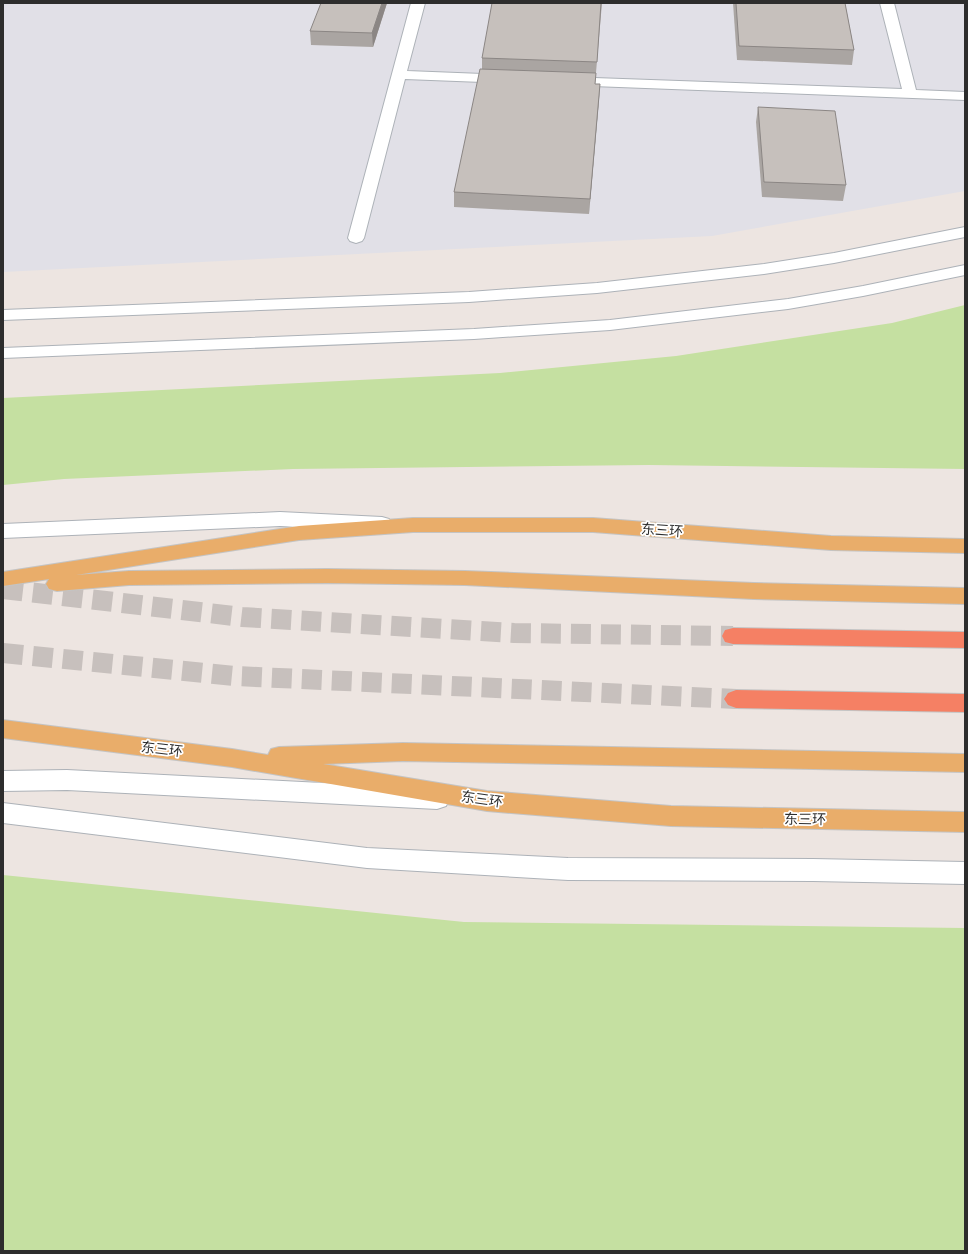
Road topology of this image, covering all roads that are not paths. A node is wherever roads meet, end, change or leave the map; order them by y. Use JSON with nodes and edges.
{"nodes":[{"id":1,"x":418,"y":3,"type":"edge"},
{"id":2,"x":887,"y":3,"type":"edge"},
{"id":3,"x":399,"y":75,"type":"junction"},
{"id":4,"x":519,"y":79,"type":"edge"},
{"id":5,"x":551,"y":80,"type":"edge"},
{"id":6,"x":910,"y":93,"type":"junction"},
{"id":7,"x":965,"y":96,"type":"edge"},
{"id":8,"x":965,"y":232,"type":"edge"},
{"id":9,"x":356,"y":238,"type":"dead end"},
{"id":10,"x":965,"y":270,"type":"edge"},
{"id":11,"x":3,"y":315,"type":"edge"},
{"id":12,"x":3,"y":353,"type":"edge"},
{"id":13,"x":413,"y":525,"type":"junction"},
{"id":14,"x":3,"y":532,"type":"edge"},
{"id":15,"x":965,"y":546,"type":"edge"},
{"id":16,"x":3,"y":579,"type":"edge"},
{"id":17,"x":3,"y":589,"type":"edge"},
{"id":18,"x":965,"y":596,"type":"edge"},
{"id":19,"x":733,"y":636,"type":"tunnel mouth"},
{"id":20,"x":965,"y":640,"type":"edge"},
{"id":21,"x":736,"y":699,"type":"tunnel mouth"},
{"id":22,"x":965,"y":703,"type":"edge"},
{"id":23,"x":3,"y":729,"type":"edge"},
{"id":24,"x":232,"y":758,"type":"junction"},
{"id":25,"x":965,"y":763,"type":"edge"},
{"id":26,"x":3,"y":782,"type":"edge"},
{"id":27,"x":488,"y":801,"type":"junction"},
{"id":28,"x":3,"y":812,"type":"edge"},
{"id":29,"x":965,"y":822,"type":"edge"},
{"id":30,"x":965,"y":873,"type":"edge"}],
"edges":[{"from":1,"to":3,"type":"street"},
{"from":2,"to":6,"type":"street"},
{"from":3,"to":4,"type":"street"},
{"from":3,"to":9,"type":"street"},
{"from":5,"to":6,"type":"street"},
{"from":6,"to":7,"type":"street"},
{"from":8,"to":11,"type":"street"},
{"from":10,"to":12,"type":"street"},
{"from":13,"to":14,"type":"street"},
{"from":13,"to":15,"type":"main road","name":"东三环"},
{"from":13,"to":16,"type":"main road","name":"东三环"},
{"from":17,"to":18,"type":"main road"},
{"from":19,"to":20,"type":"highway"},
{"from":21,"to":22,"type":"highway"},
{"from":23,"to":24,"type":"main road","name":"东三环"},
{"from":24,"to":25,"type":"main road"},
{"from":24,"to":27,"type":"main road","name":"东三环"},
{"from":26,"to":27,"type":"street"},
{"from":27,"to":29,"type":"main road","name":"东三环"},
{"from":28,"to":30,"type":"street"}]}
